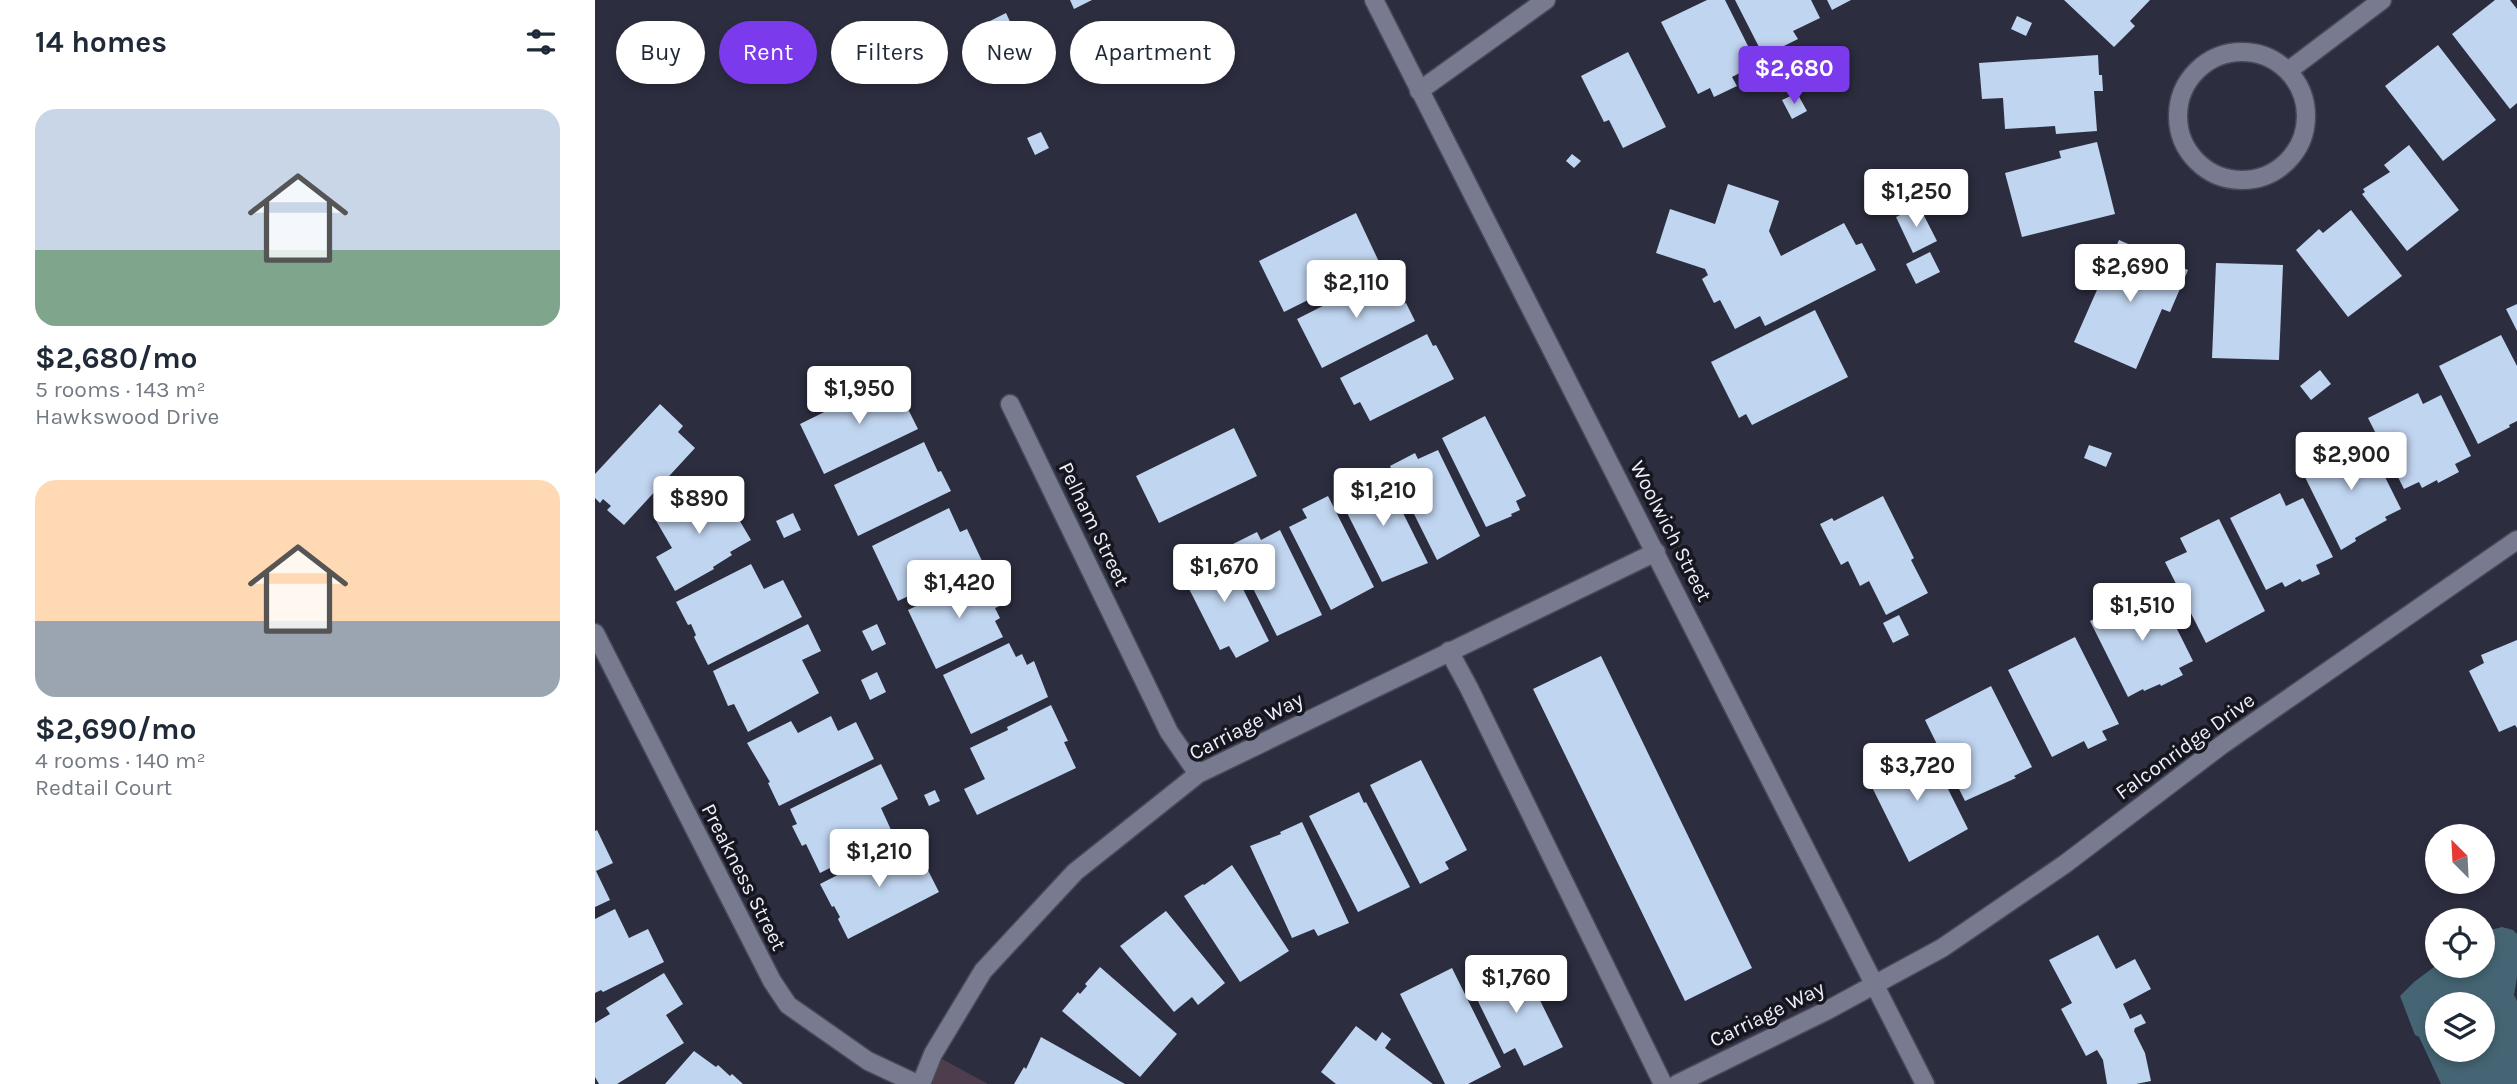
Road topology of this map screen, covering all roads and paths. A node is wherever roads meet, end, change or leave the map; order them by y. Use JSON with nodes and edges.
{"nodes":[{"id":1,"x":1374,"y":0,"type":"edge"},
{"id":2,"x":1546,"y":0,"type":"edge"},
{"id":3,"x":2382,"y":0,"type":"edge"},
{"id":4,"x":2288,"y":71,"type":"junction"},
{"id":5,"x":1419,"y":91,"type":"junction"},
{"id":6,"x":1010,"y":404,"type":"dead end"},
{"id":7,"x":2517,"y":540,"type":"edge"},
{"id":8,"x":1656,"y":552,"type":"junction"},
{"id":9,"x":595,"y":633,"type":"edge"},
{"id":10,"x":1449,"y":651,"type":"junction"},
{"id":11,"x":1198,"y":774,"type":"junction"},
{"id":12,"x":1876,"y":984,"type":"junction"},
{"id":13,"x":919,"y":1084,"type":"edge"},
{"id":14,"x":1663,"y":1084,"type":"edge"},
{"id":15,"x":1677,"y":1084,"type":"edge"},
{"id":16,"x":1925,"y":1084,"type":"edge"}],
"edges":[{"from":1,"to":5,"type":"street","name":"Woolwich Street"},
{"from":2,"to":5,"type":"street"},
{"from":3,"to":4,"type":"street"},
{"from":4,"to":4,"type":"street"},
{"from":5,"to":8,"type":"street","name":"Woolwich Street"},
{"from":6,"to":11,"type":"street","name":"Pelham Street"},
{"from":7,"to":12,"type":"street","name":"Falconridge Drive"},
{"from":8,"to":10,"type":"street","name":"Carriage Way"},
{"from":8,"to":12,"type":"street","name":"Woolwich Street"},
{"from":9,"to":13,"type":"street","name":"Preakness Street"},
{"from":10,"to":11,"type":"street","name":"Carriage Way"},
{"from":10,"to":14,"type":"street"},
{"from":11,"to":13,"type":"street","name":"Carriage Way"},
{"from":12,"to":15,"type":"street","name":"Carriage Way"},
{"from":12,"to":16,"type":"street","name":"Woolwich Street"}]}
